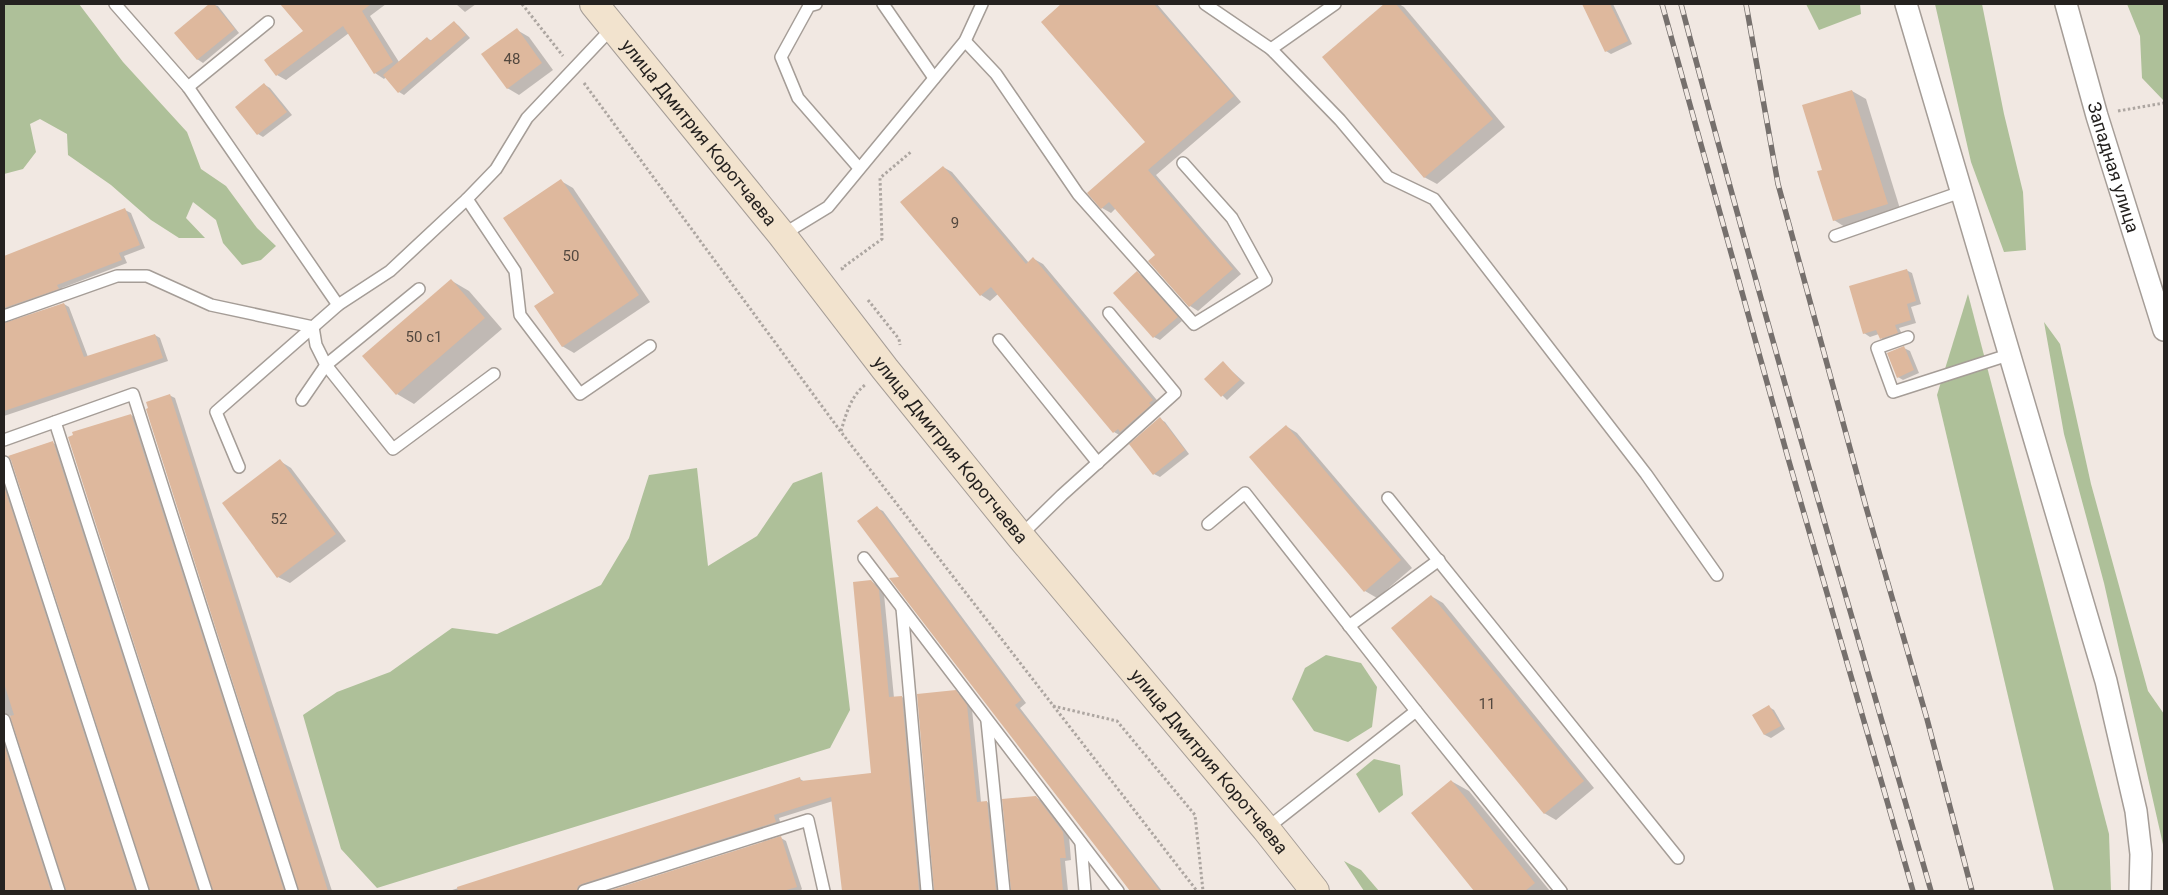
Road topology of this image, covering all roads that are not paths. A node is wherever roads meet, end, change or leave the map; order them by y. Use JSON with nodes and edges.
{"nodes":[{"id":1,"x":115,"y":4,"type":"edge"},
{"id":2,"x":594,"y":4,"type":"edge"},
{"id":3,"x":816,"y":4,"type":"edge"},
{"id":4,"x":883,"y":4,"type":"edge"},
{"id":5,"x":982,"y":4,"type":"edge"},
{"id":6,"x":1205,"y":4,"type":"edge"},
{"id":7,"x":1335,"y":4,"type":"edge"},
{"id":8,"x":1906,"y":4,"type":"edge"},
{"id":9,"x":2066,"y":4,"type":"edge"},
{"id":10,"x":268,"y":22,"type":"dead end"},
{"id":11,"x":614,"y":28,"type":"junction"},
{"id":12,"x":965,"y":41,"type":"junction"},
{"id":13,"x":1271,"y":49,"type":"junction"},
{"id":14,"x":934,"y":78,"type":"junction"},
{"id":15,"x":188,"y":87,"type":"junction"},
{"id":16,"x":1183,"y":163,"type":"dead end"},
{"id":17,"x":860,"y":168,"type":"junction"},
{"id":18,"x":1961,"y":192,"type":"junction"},
{"id":19,"x":467,"y":199,"type":"junction"},
{"id":20,"x":782,"y":235,"type":"junction"},
{"id":21,"x":1835,"y":236,"type":"dead end"},
{"id":22,"x":419,"y":289,"type":"dead end"},
{"id":23,"x":338,"y":305,"type":"junction"},
{"id":24,"x":1109,"y":313,"type":"dead end"},
{"id":25,"x":4,"y":316,"type":"edge"},
{"id":26,"x":312,"y":327,"type":"junction"},
{"id":27,"x":2164,"y":330,"type":"edge"},
{"id":28,"x":1908,"y":337,"type":"dead end"},
{"id":29,"x":999,"y":340,"type":"dead end"},
{"id":30,"x":650,"y":346,"type":"dead end"},
{"id":31,"x":2008,"y":355,"type":"junction"},
{"id":32,"x":326,"y":365,"type":"junction"},
{"id":33,"x":494,"y":374,"type":"dead end"},
{"id":34,"x":302,"y":400,"type":"dead end"},
{"id":35,"x":55,"y":422,"type":"junction"},
{"id":36,"x":4,"y":440,"type":"edge"},
{"id":37,"x":4,"y":462,"type":"edge"},
{"id":38,"x":1098,"y":463,"type":"junction"},
{"id":39,"x":239,"y":467,"type":"dead end"},
{"id":40,"x":1388,"y":498,"type":"dead end"},
{"id":41,"x":1208,"y":524,"type":"dead end"},
{"id":42,"x":1020,"y":536,"type":"junction"},
{"id":43,"x":864,"y":558,"type":"dead end"},
{"id":44,"x":1438,"y":560,"type":"junction"},
{"id":45,"x":1717,"y":575,"type":"dead end"},
{"id":46,"x":902,"y":608,"type":"junction"},
{"id":47,"x":1349,"y":626,"type":"junction"},
{"id":48,"x":1416,"y":711,"type":"junction"},
{"id":49,"x":4,"y":720,"type":"edge"},
{"id":50,"x":987,"y":720,"type":"junction"},
{"id":51,"x":1266,"y":829,"type":"junction"},
{"id":52,"x":1081,"y":843,"type":"junction"},
{"id":53,"x":1678,"y":858,"type":"dead end"},
{"id":54,"x":59,"y":891,"type":"edge"},
{"id":55,"x":143,"y":891,"type":"edge"},
{"id":56,"x":206,"y":891,"type":"edge"},
{"id":57,"x":292,"y":891,"type":"edge"},
{"id":58,"x":584,"y":891,"type":"edge"},
{"id":59,"x":824,"y":891,"type":"edge"},
{"id":60,"x":927,"y":891,"type":"edge"},
{"id":61,"x":1004,"y":891,"type":"edge"},
{"id":62,"x":1086,"y":891,"type":"edge"},
{"id":63,"x":1118,"y":891,"type":"edge"},
{"id":64,"x":1315,"y":891,"type":"edge"},
{"id":65,"x":1561,"y":891,"type":"edge"},
{"id":66,"x":2140,"y":891,"type":"edge"}],
"edges":[{"from":1,"to":15,"type":"lane"},
{"from":2,"to":11,"type":"street","name":"улица Дмитрия Коротчаева"},
{"from":3,"to":17,"type":"lane"},
{"from":4,"to":14,"type":"lane"},
{"from":5,"to":12,"type":"lane"},
{"from":6,"to":13,"type":"lane"},
{"from":7,"to":13,"type":"lane"},
{"from":8,"to":18,"type":"street"},
{"from":9,"to":27,"type":"street","name":"Западная улица"},
{"from":10,"to":15,"type":"lane"},
{"from":11,"to":19,"type":"lane"},
{"from":11,"to":20,"type":"street","name":"улица Дмитрия Коротчаева"},
{"from":12,"to":14,"type":"lane"},
{"from":12,"to":16,"type":"lane"},
{"from":13,"to":45,"type":"lane"},
{"from":14,"to":17,"type":"lane"},
{"from":15,"to":23,"type":"lane"},
{"from":17,"to":20,"type":"lane"},
{"from":18,"to":21,"type":"lane"},
{"from":18,"to":31,"type":"street"},
{"from":19,"to":23,"type":"lane"},
{"from":19,"to":30,"type":"lane"},
{"from":20,"to":42,"type":"street","name":"улица Дмитрия Коротчаева"},
{"from":22,"to":32,"type":"lane"},
{"from":23,"to":26,"type":"lane"},
{"from":24,"to":38,"type":"lane"},
{"from":25,"to":26,"type":"lane"},
{"from":26,"to":32,"type":"lane"},
{"from":26,"to":39,"type":"lane"},
{"from":28,"to":31,"type":"lane"},
{"from":29,"to":38,"type":"lane"},
{"from":31,"to":66,"type":"street"},
{"from":32,"to":33,"type":"lane"},
{"from":32,"to":34,"type":"lane"},
{"from":35,"to":36,"type":"lane"},
{"from":35,"to":56,"type":"lane"},
{"from":35,"to":57,"type":"lane"},
{"from":37,"to":55,"type":"lane"},
{"from":38,"to":42,"type":"lane"},
{"from":40,"to":44,"type":"lane"},
{"from":41,"to":47,"type":"lane"},
{"from":42,"to":51,"type":"street","name":"улица Дмитрия Коротчаева"},
{"from":43,"to":46,"type":"lane"},
{"from":44,"to":47,"type":"lane"},
{"from":44,"to":53,"type":"lane"},
{"from":46,"to":50,"type":"lane"},
{"from":46,"to":60,"type":"lane"},
{"from":47,"to":48,"type":"lane"},
{"from":48,"to":51,"type":"lane"},
{"from":48,"to":65,"type":"lane"},
{"from":49,"to":54,"type":"lane"},
{"from":50,"to":52,"type":"lane"},
{"from":50,"to":61,"type":"lane"},
{"from":51,"to":64,"type":"street","name":"улица Дмитрия Коротчаева"},
{"from":52,"to":62,"type":"lane"},
{"from":52,"to":63,"type":"lane"},
{"from":58,"to":59,"type":"lane"}]}
